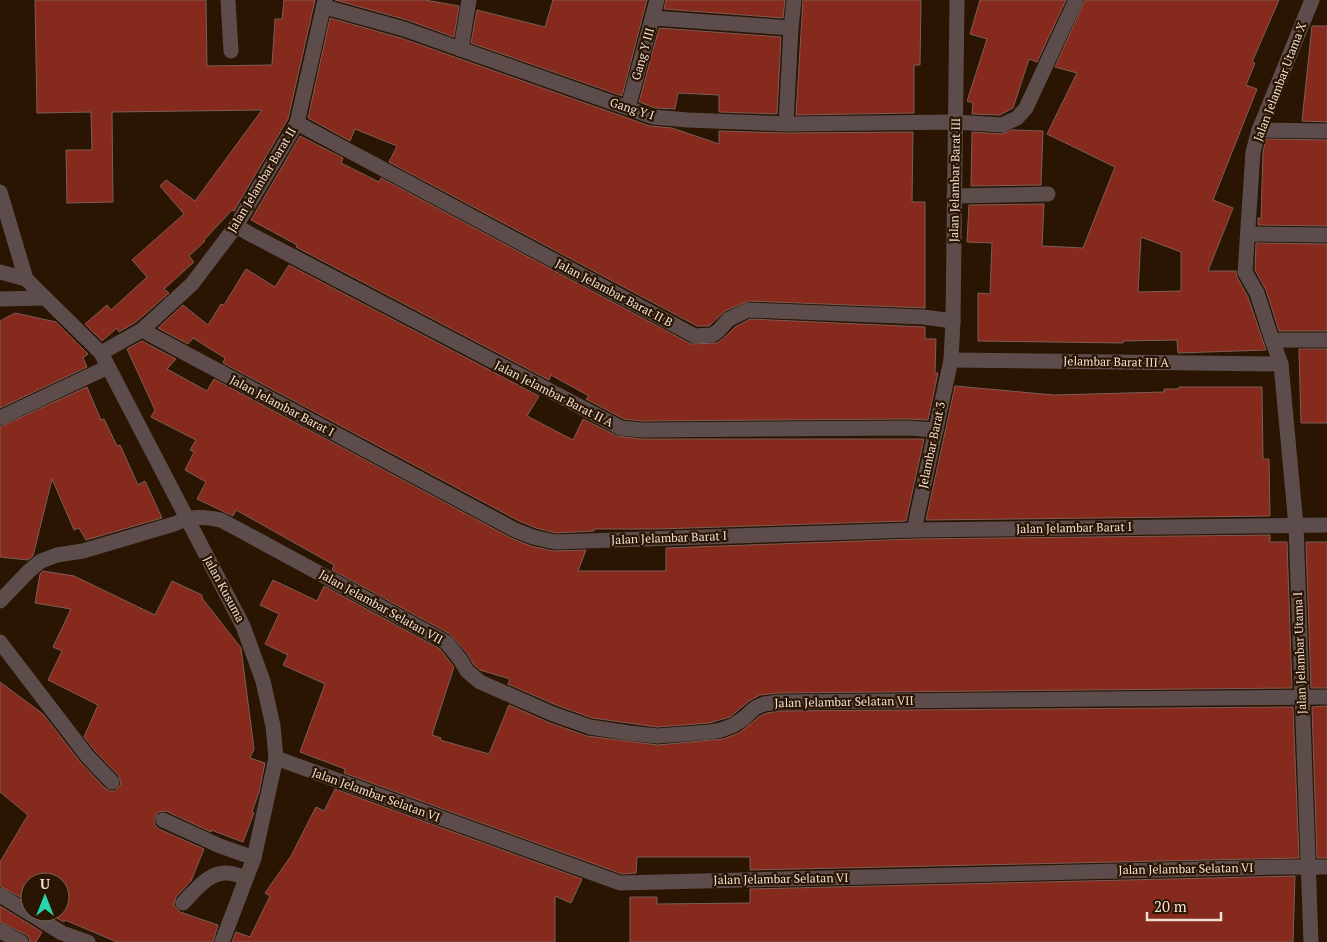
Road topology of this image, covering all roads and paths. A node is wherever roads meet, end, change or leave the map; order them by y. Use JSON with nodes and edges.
{"nodes":[{"id":1,"x":228,"y":0,"type":"edge"},
{"id":2,"x":469,"y":0,"type":"edge"},
{"id":3,"x":658,"y":0,"type":"edge"},
{"id":4,"x":794,"y":0,"type":"edge"},
{"id":5,"x":957,"y":0,"type":"edge"},
{"id":6,"x":1076,"y":0,"type":"edge"},
{"id":7,"x":1312,"y":0,"type":"edge"},
{"id":8,"x":325,"y":4,"type":"edge"},
{"id":9,"x":654,"y":18,"type":"junction"},
{"id":10,"x":791,"y":28,"type":"junction"},
{"id":11,"x":461,"y":49,"type":"junction"},
{"id":12,"x":231,"y":51,"type":"dead end"},
{"id":13,"x":628,"y":108,"type":"junction"},
{"id":14,"x":955,"y":122,"type":"junction"},
{"id":15,"x":297,"y":123,"type":"junction"},
{"id":16,"x":786,"y":124,"type":"junction"},
{"id":17,"x":1259,"y":130,"type":"junction"},
{"id":18,"x":1327,"y":131,"type":"edge"},
{"id":19,"x":0,"y":192,"type":"edge"},
{"id":20,"x":1048,"y":194,"type":"dead end"},
{"id":21,"x":954,"y":196,"type":"junction"},
{"id":22,"x":236,"y":226,"type":"junction"},
{"id":23,"x":1248,"y":234,"type":"junction"},
{"id":24,"x":1327,"y":235,"type":"edge"},
{"id":25,"x":0,"y":272,"type":"edge"},
{"id":26,"x":26,"y":279,"type":"junction"},
{"id":27,"x":45,"y":298,"type":"junction"},
{"id":28,"x":0,"y":299,"type":"edge"},
{"id":29,"x":953,"y":321,"type":"junction"},
{"id":30,"x":142,"y":330,"type":"junction"},
{"id":31,"x":1272,"y":340,"type":"junction"},
{"id":32,"x":1327,"y":340,"type":"edge"},
{"id":33,"x":101,"y":353,"type":"junction"},
{"id":34,"x":951,"y":360,"type":"junction"},
{"id":35,"x":1281,"y":364,"type":"junction"},
{"id":36,"x":108,"y":367,"type":"junction"},
{"id":37,"x":0,"y":418,"type":"edge"},
{"id":38,"x":936,"y":430,"type":"junction"},
{"id":39,"x":186,"y":518,"type":"junction"},
{"id":40,"x":1327,"y":525,"type":"edge"},
{"id":41,"x":1296,"y":526,"type":"junction"},
{"id":42,"x":914,"y":530,"type":"junction"},
{"id":43,"x":0,"y":601,"type":"edge"},
{"id":44,"x":0,"y":642,"type":"edge"},
{"id":45,"x":1327,"y":697,"type":"edge"},
{"id":46,"x":1301,"y":698,"type":"junction"},
{"id":47,"x":276,"y":758,"type":"junction"},
{"id":48,"x":112,"y":782,"type":"dead end"},
{"id":49,"x":163,"y":820,"type":"dead end"},
{"id":50,"x":254,"y":858,"type":"junction"},
{"id":51,"x":1327,"y":867,"type":"edge"},
{"id":52,"x":1308,"y":868,"type":"junction"},
{"id":53,"x":246,"y":878,"type":"junction"},
{"id":54,"x":0,"y":896,"type":"edge"},
{"id":55,"x":183,"y":903,"type":"dead end"},
{"id":56,"x":0,"y":931,"type":"edge"},
{"id":57,"x":56,"y":938,"type":"edge"},
{"id":58,"x":21,"y":942,"type":"edge"},
{"id":59,"x":88,"y":942,"type":"edge"},
{"id":60,"x":222,"y":942,"type":"edge"},
{"id":61,"x":1311,"y":942,"type":"edge"}],
"edges":[{"from":1,"to":12,"type":"street"},
{"from":2,"to":11,"type":"street"},
{"from":3,"to":9,"type":"street","name":"Gang Y III"},
{"from":4,"to":10,"type":"street"},
{"from":5,"to":14,"type":"street","name":"Jalan Jelambar Barat III"},
{"from":6,"to":14,"type":"street","name":"Gang Y I"},
{"from":7,"to":17,"type":"street","name":"Jalan Jelambar Utama X"},
{"from":8,"to":11,"type":"street","name":"Gang Y I"},
{"from":8,"to":15,"type":"street","name":"Jalan Jelambar Barat II"},
{"from":9,"to":10,"type":"street"},
{"from":9,"to":13,"type":"street","name":"Gang Y III"},
{"from":10,"to":16,"type":"street"},
{"from":11,"to":13,"type":"street","name":"Gang Y I"},
{"from":13,"to":16,"type":"street","name":"Gang Y I"},
{"from":14,"to":16,"type":"street","name":"Gang Y I"},
{"from":14,"to":21,"type":"street","name":"Jalan Jelambar Barat III"},
{"from":15,"to":22,"type":"street","name":"Jalan Jelambar Barat II"},
{"from":15,"to":29,"type":"street","name":"Jalan Jelambar Barat II B"},
{"from":17,"to":18,"type":"street"},
{"from":17,"to":23,"type":"street","name":"Jalan Jelambar Utama X"},
{"from":19,"to":26,"type":"street","name":"Jalan Kusuma"},
{"from":20,"to":21,"type":"street"},
{"from":21,"to":29,"type":"street","name":"Jalan Jelambar Barat III"},
{"from":22,"to":30,"type":"street","name":"Jalan Jelambar Barat II"},
{"from":22,"to":38,"type":"street","name":"Jalan Jelambar Barat II A"},
{"from":23,"to":24,"type":"street"},
{"from":23,"to":31,"type":"street","name":"Jalan Jelambar Utama X"},
{"from":25,"to":26,"type":"street","name":"Jalan Kusuma"},
{"from":26,"to":27,"type":"street","name":"Jalan Kusuma"},
{"from":27,"to":28,"type":"street"},
{"from":27,"to":33,"type":"street","name":"Jalan Kusuma"},
{"from":29,"to":34,"type":"street","name":"Jalan Jelambar Barat III"},
{"from":30,"to":33,"type":"street"},
{"from":30,"to":42,"type":"street","name":"Jalan Jelambar Barat I"},
{"from":31,"to":32,"type":"street"},
{"from":31,"to":35,"type":"street","name":"Jalan Jelambar Utama X"},
{"from":33,"to":36,"type":"street","name":"Jalan Kusuma"},
{"from":34,"to":35,"type":"street","name":"Jelambar Barat III A"},
{"from":34,"to":38,"type":"street","name":"Jelambar Barat 3"},
{"from":35,"to":41,"type":"street","name":"Jalan Jelambar Utama I"},
{"from":36,"to":37,"type":"street"},
{"from":36,"to":39,"type":"street","name":"Jalan Kusuma"},
{"from":38,"to":42,"type":"street","name":"Jelambar Barat 3"},
{"from":39,"to":43,"type":"street"},
{"from":39,"to":46,"type":"street","name":"Jalan Jelambar Selatan VII"},
{"from":39,"to":47,"type":"street","name":"Jalan Kusuma"},
{"from":40,"to":41,"type":"street","name":"Jalan Jelambar Barat I"},
{"from":41,"to":42,"type":"street","name":"Jalan Jelambar Barat I"},
{"from":41,"to":46,"type":"street","name":"Jalan Jelambar Utama I"},
{"from":44,"to":48,"type":"street"},
{"from":45,"to":46,"type":"street","name":"Jalan Jelambar Selatan VII"},
{"from":46,"to":52,"type":"street","name":"Jalan Jelambar Utama I"},
{"from":47,"to":50,"type":"street","name":"Jalan Kusuma"},
{"from":47,"to":52,"type":"street","name":"Jalan Jelambar Selatan VI"},
{"from":49,"to":50,"type":"street"},
{"from":50,"to":53,"type":"street","name":"Jalan Kusuma"},
{"from":51,"to":52,"type":"street","name":"Jalan Jelambar Selatan VI"},
{"from":52,"to":61,"type":"street","name":"Jalan Jelambar Utama I"},
{"from":53,"to":55,"type":"street"},
{"from":53,"to":60,"type":"street","name":"Jalan Kusuma"},
{"from":54,"to":57,"type":"street"},
{"from":56,"to":58,"type":"street"},
{"from":57,"to":59,"type":"street"}]}
